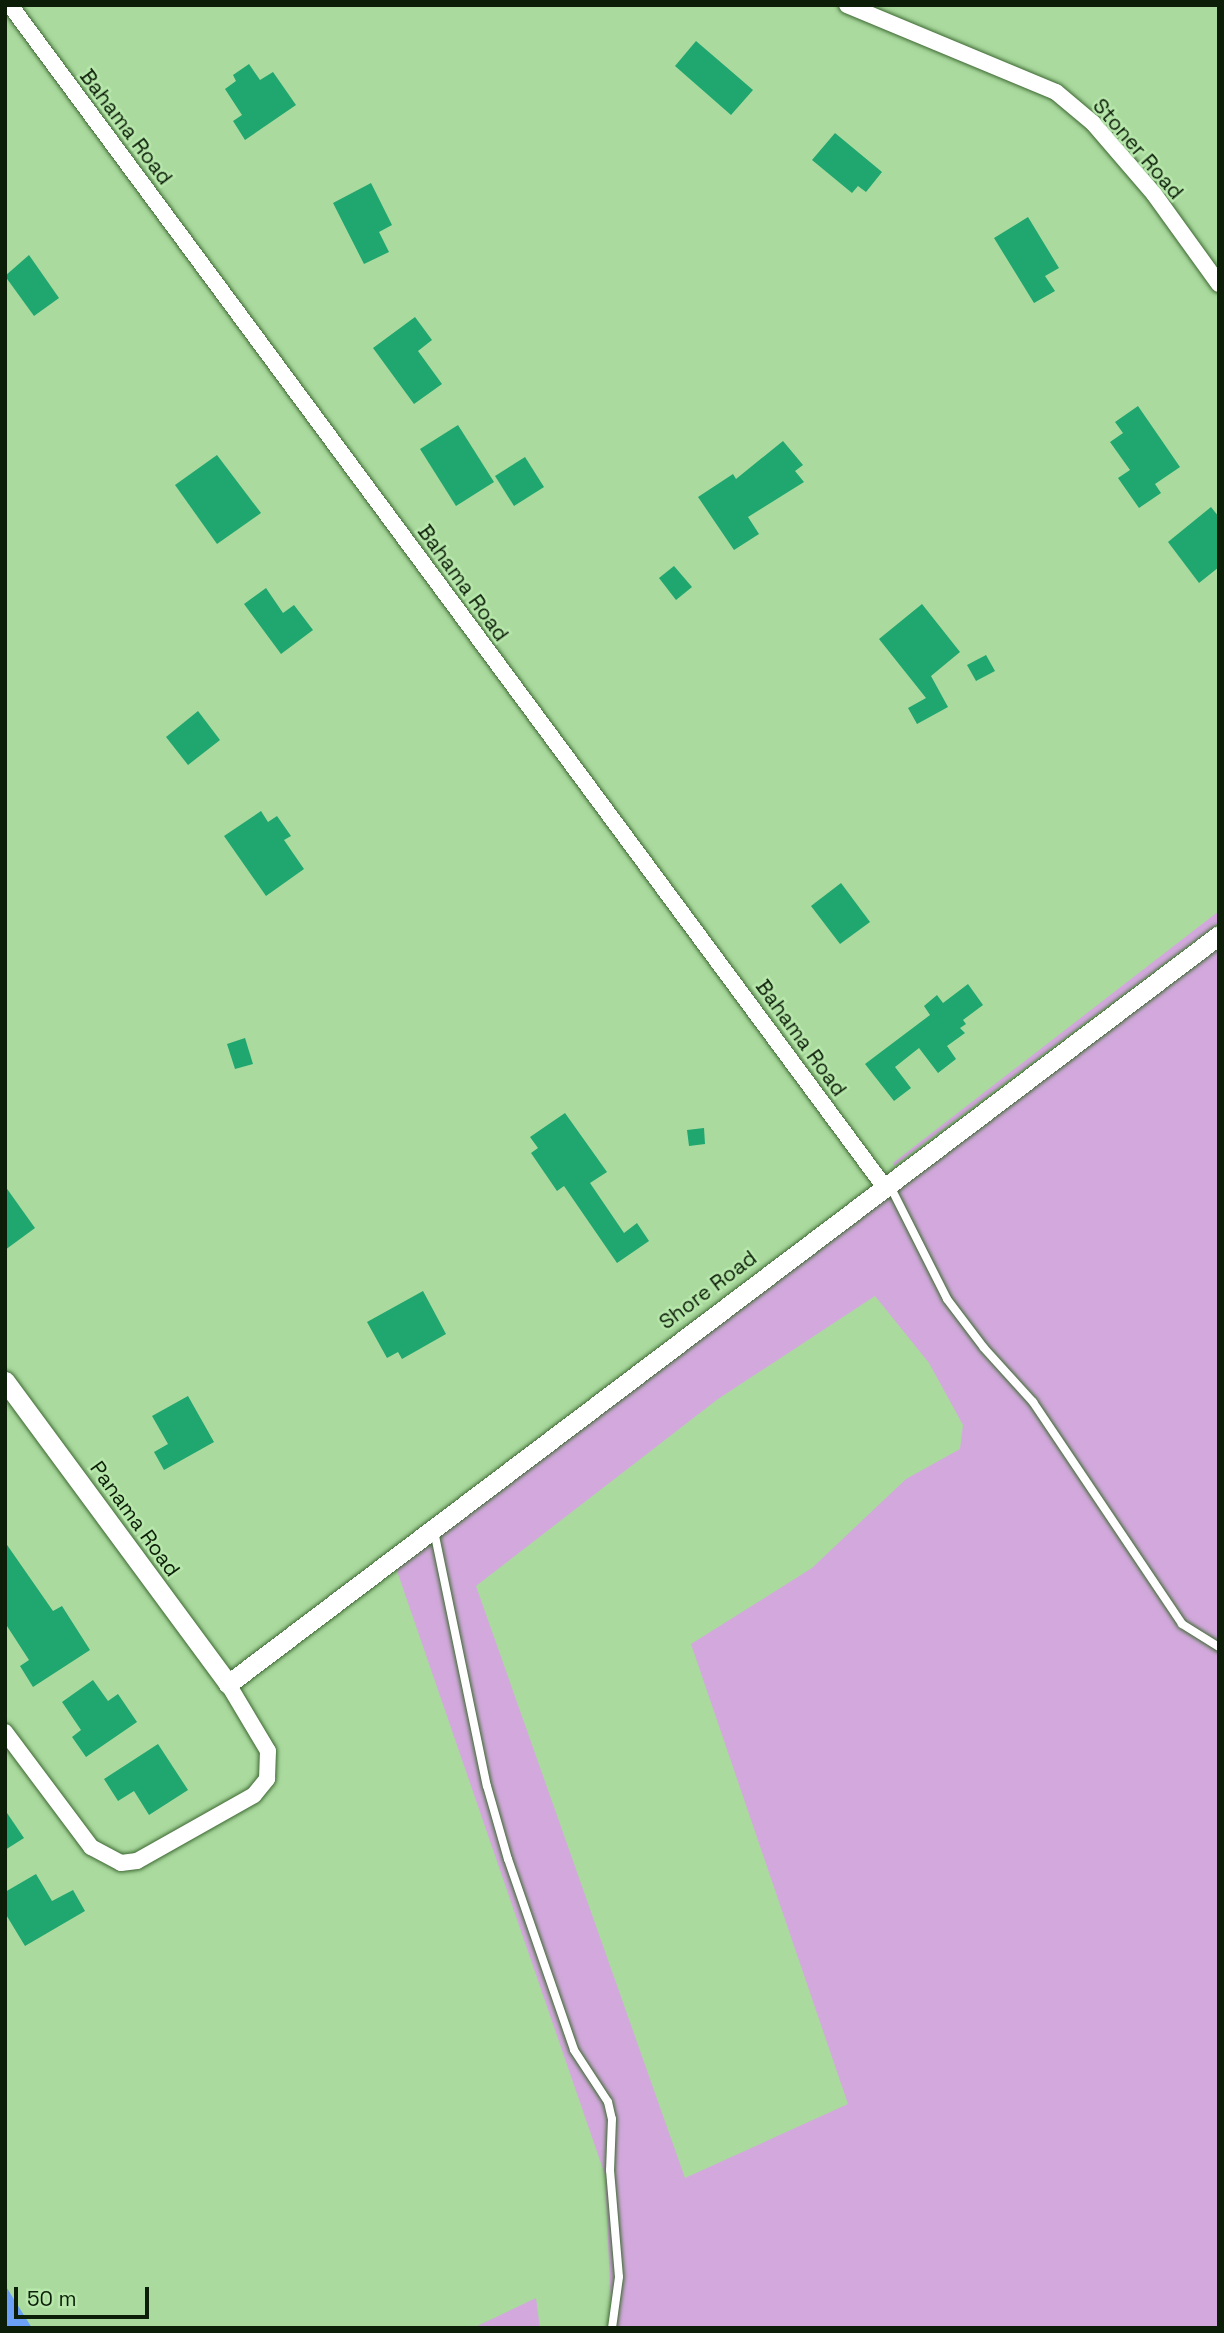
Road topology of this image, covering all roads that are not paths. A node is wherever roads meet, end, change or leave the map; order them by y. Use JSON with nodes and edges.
{"nodes":[{"id":1,"x":10,"y":5,"type":"edge"},
{"id":2,"x":847,"y":5,"type":"edge"},
{"id":3,"x":1219,"y":284,"type":"edge"},
{"id":4,"x":1219,"y":934,"type":"edge"},
{"id":5,"x":886,"y":1184,"type":"junction"},
{"id":6,"x":5,"y":1381,"type":"edge"},
{"id":7,"x":433,"y":1528,"type":"junction"},
{"id":8,"x":1219,"y":1647,"type":"edge"},
{"id":9,"x":228,"y":1684,"type":"junction"},
{"id":10,"x":5,"y":1732,"type":"edge"},
{"id":11,"x":612,"y":2328,"type":"edge"}],
"edges":[{"from":1,"to":5,"type":"street","name":"Bahama Road"},
{"from":2,"to":3,"type":"street","name":"Stoner Road"},
{"from":4,"to":5,"type":"street","name":"Shore Road"},
{"from":5,"to":7,"type":"street","name":"Shore Road"},
{"from":5,"to":8,"type":"lane"},
{"from":6,"to":9,"type":"street","name":"Panama Road"},
{"from":7,"to":9,"type":"street","name":"Shore Road"},
{"from":7,"to":11,"type":"lane"},
{"from":9,"to":10,"type":"street"}]}
